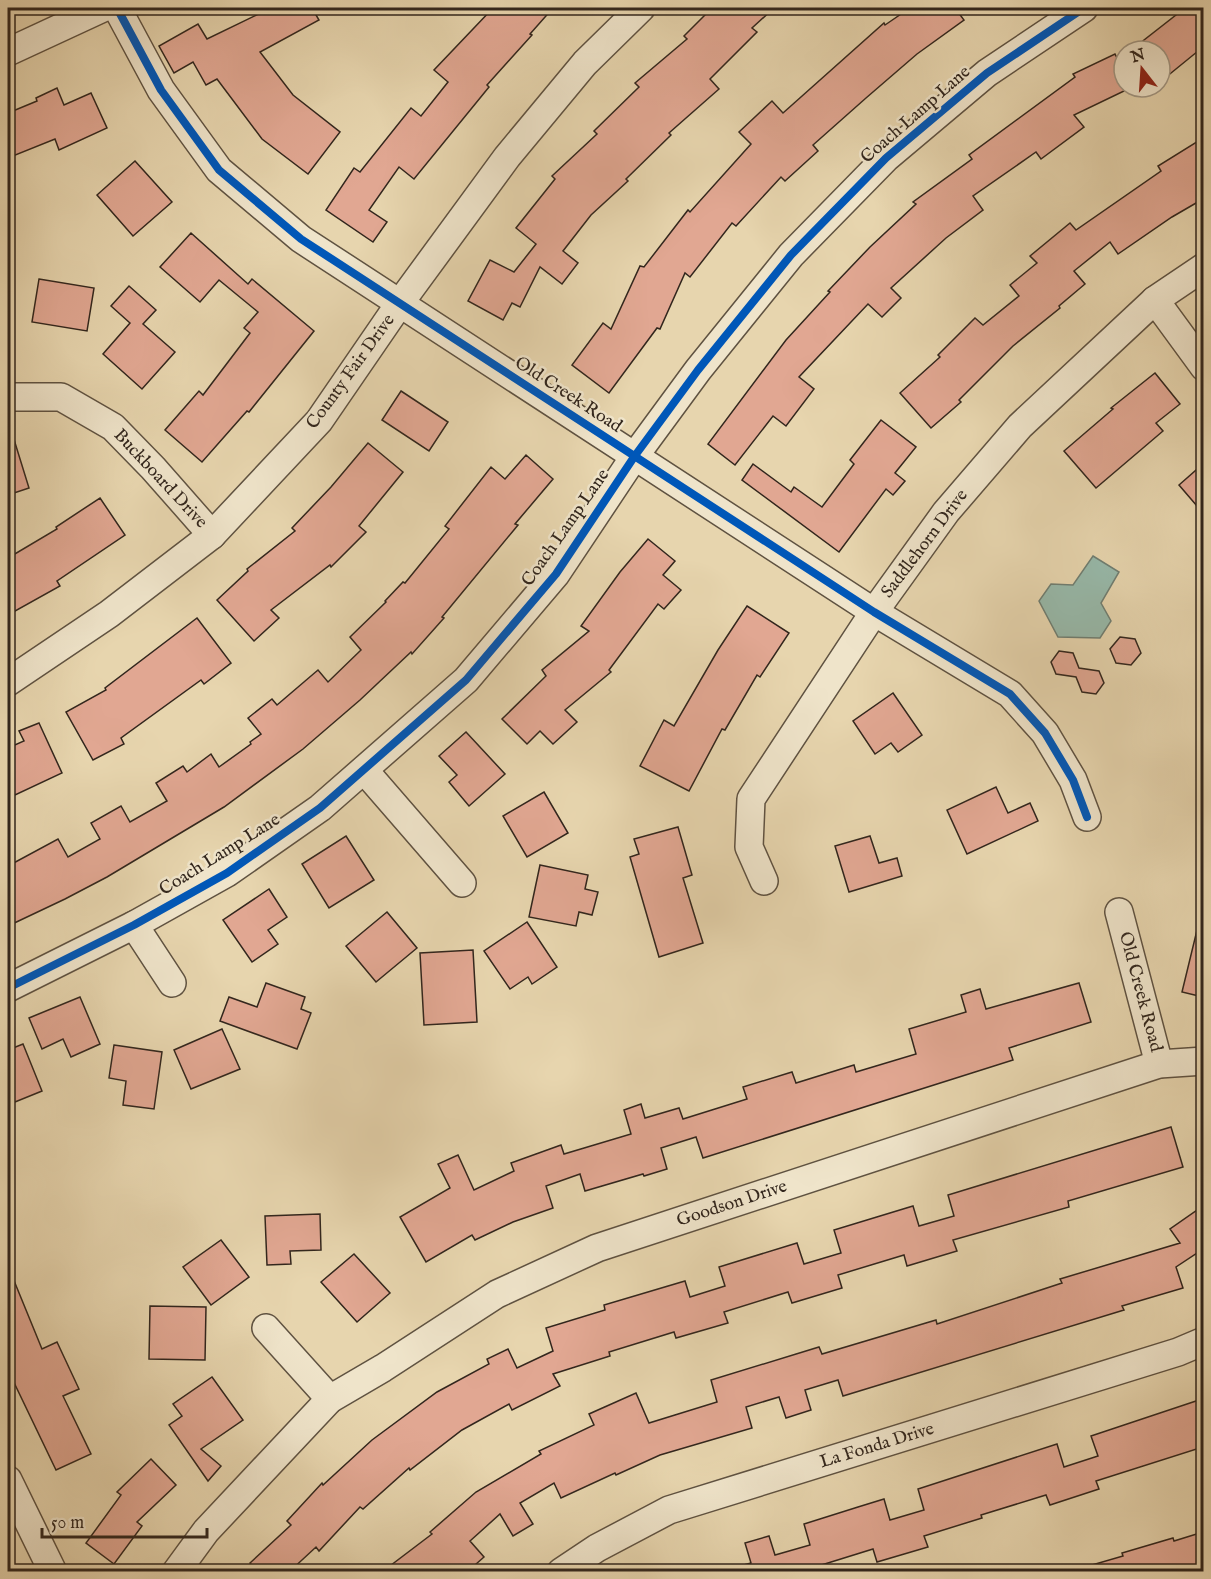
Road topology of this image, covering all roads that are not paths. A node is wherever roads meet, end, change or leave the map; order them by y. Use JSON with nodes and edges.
{"nodes":[{"id":1,"x":103,"y":8,"type":"edge"},
{"id":2,"x":117,"y":8,"type":"edge"},
{"id":3,"x":640,"y":8,"type":"edge"},
{"id":4,"x":1084,"y":8,"type":"edge"},
{"id":5,"x":8,"y":52,"type":"edge"},
{"id":6,"x":1203,"y":267,"type":"edge"},
{"id":7,"x":1155,"y":300,"type":"junction"},
{"id":8,"x":400,"y":303,"type":"junction"},
{"id":9,"x":1203,"y":367,"type":"edge"},
{"id":10,"x":8,"y":397,"type":"edge"},
{"id":11,"x":634,"y":457,"type":"junction"},
{"id":12,"x":212,"y":535,"type":"junction"},
{"id":13,"x":874,"y":612,"type":"junction"},
{"id":14,"x":8,"y":682,"type":"edge"},
{"id":15,"x":364,"y":770,"type":"junction"},
{"id":16,"x":1088,"y":816,"type":"dead end"},
{"id":17,"x":764,"y":880,"type":"dead end"},
{"id":18,"x":462,"y":883,"type":"dead end"},
{"id":19,"x":1119,"y":912,"type":"dead end"},
{"id":20,"x":134,"y":925,"type":"junction"},
{"id":21,"x":172,"y":983,"type":"dead end"},
{"id":22,"x":8,"y":988,"type":"edge"},
{"id":23,"x":1203,"y":1061,"type":"edge"},
{"id":24,"x":1159,"y":1064,"type":"junction"},
{"id":25,"x":266,"y":1328,"type":"dead end"},
{"id":26,"x":1203,"y":1341,"type":"edge"},
{"id":27,"x":330,"y":1399,"type":"junction"},
{"id":28,"x":8,"y":1480,"type":"edge"},
{"id":29,"x":53,"y":1572,"type":"edge"},
{"id":30,"x":176,"y":1572,"type":"edge"},
{"id":31,"x":561,"y":1572,"type":"edge"}],
"edges":[{"from":1,"to":5,"type":"street"},
{"from":2,"to":8,"type":"street","name":"Old Creek Road"},
{"from":3,"to":8,"type":"street","name":"County Fair Drive"},
{"from":4,"to":11,"type":"street","name":"Coach Lamp Lane"},
{"from":6,"to":7,"type":"street","name":"Saddlehorn Drive"},
{"from":7,"to":9,"type":"street"},
{"from":7,"to":13,"type":"street","name":"Saddlehorn Drive"},
{"from":8,"to":11,"type":"street","name":"Old Creek Road"},
{"from":8,"to":12,"type":"street","name":"County Fair Drive"},
{"from":10,"to":12,"type":"street","name":"Buckboard Drive"},
{"from":11,"to":13,"type":"street","name":"Old Creek Road"},
{"from":11,"to":15,"type":"street","name":"Coach Lamp Lane"},
{"from":12,"to":14,"type":"street","name":"County Fair Drive"},
{"from":13,"to":16,"type":"street","name":"Old Creek Road"},
{"from":13,"to":17,"type":"street","name":"Saddlehorn Drive"},
{"from":15,"to":18,"type":"street"},
{"from":15,"to":20,"type":"street","name":"Coach Lamp Lane"},
{"from":19,"to":24,"type":"street","name":"Old Creek Road"},
{"from":20,"to":21,"type":"street"},
{"from":20,"to":22,"type":"street","name":"Coach Lamp Lane"},
{"from":23,"to":24,"type":"street","name":"Old Creek Road"},
{"from":24,"to":27,"type":"street","name":"Goodson Drive"},
{"from":25,"to":27,"type":"street"},
{"from":26,"to":31,"type":"street","name":"La Fonda Drive"},
{"from":27,"to":30,"type":"street","name":"Goodson Drive"},
{"from":28,"to":29,"type":"street"}]}
